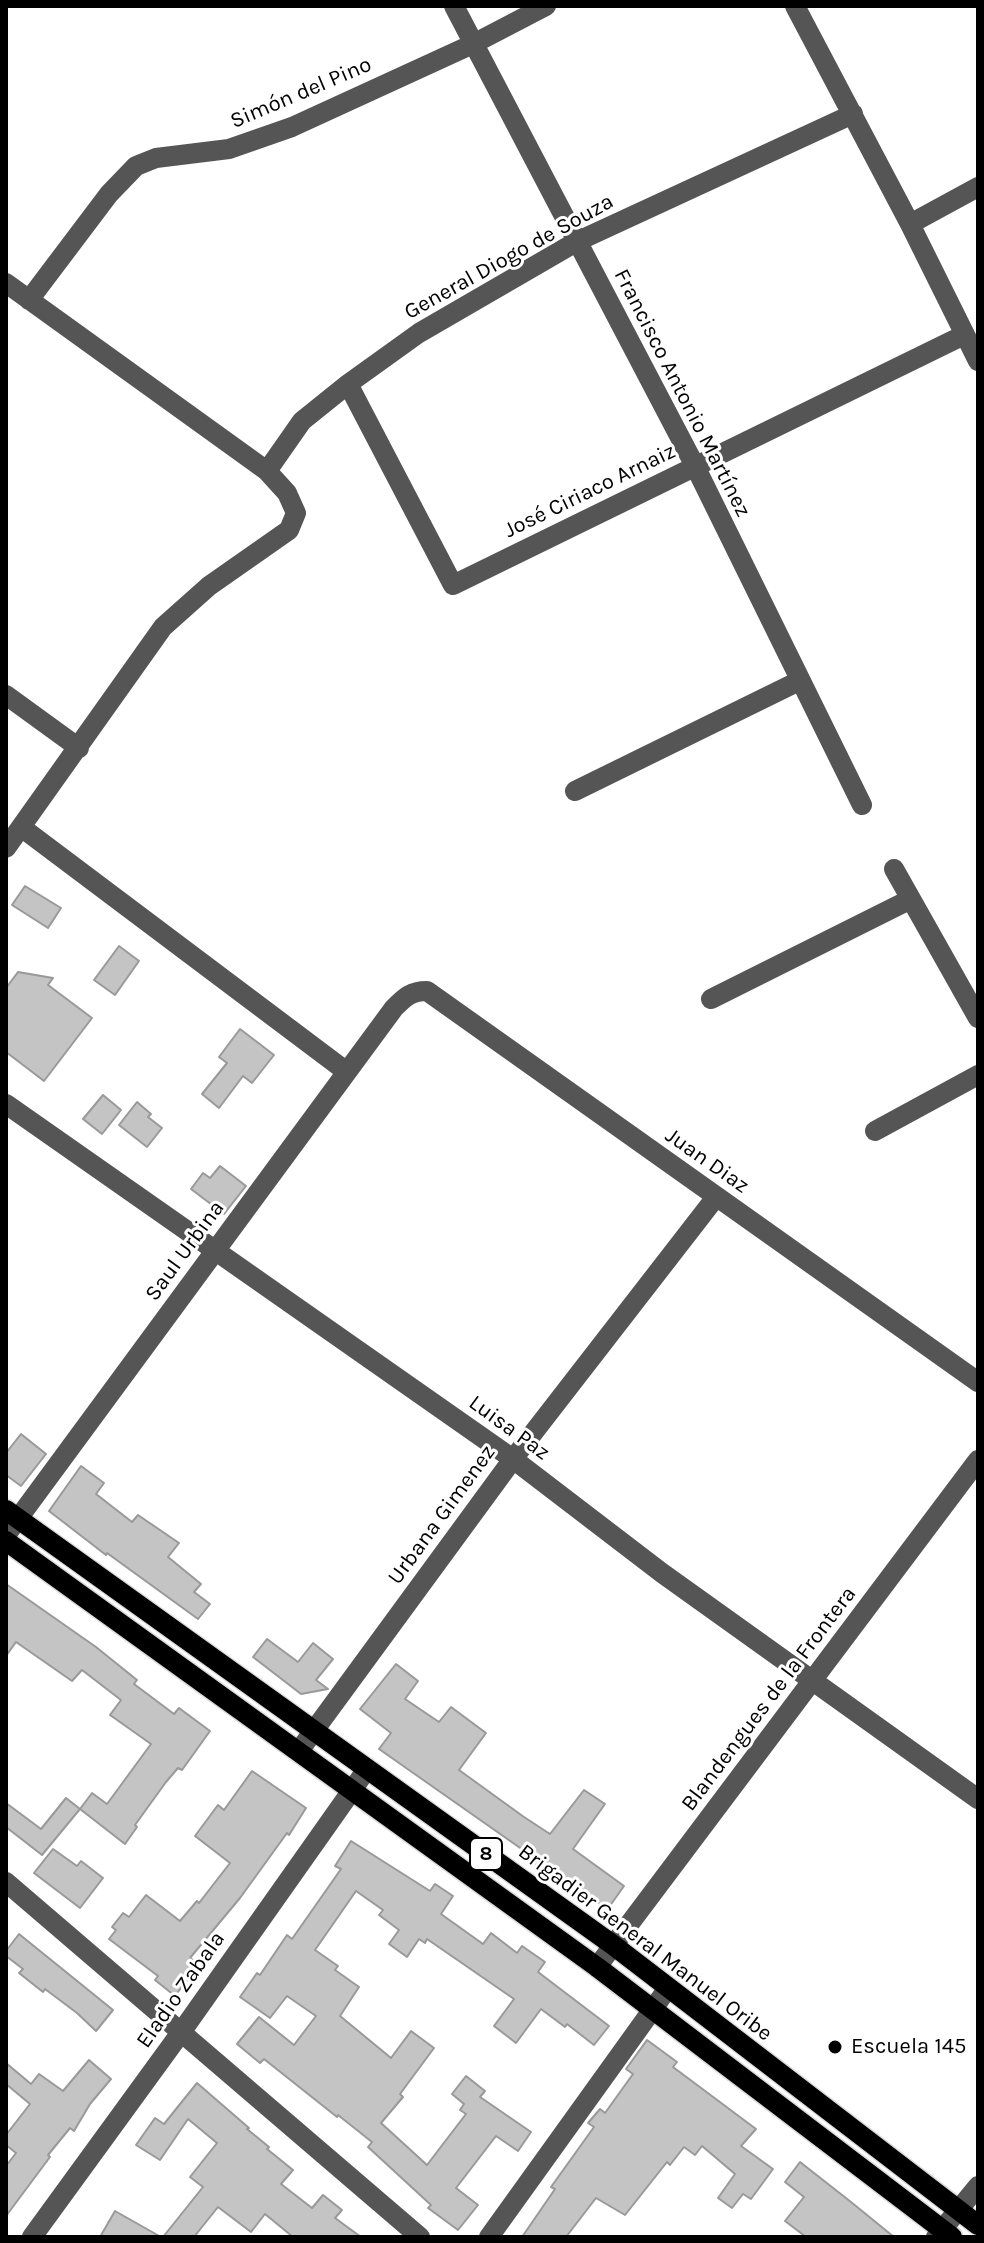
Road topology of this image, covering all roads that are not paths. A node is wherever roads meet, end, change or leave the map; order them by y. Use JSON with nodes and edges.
{"nodes":[{"id":1,"x":454,"y":6,"type":"edge"},
{"id":2,"x":546,"y":6,"type":"edge"},
{"id":3,"x":795,"y":6,"type":"edge"},
{"id":4,"x":473,"y":44,"type":"junction"},
{"id":5,"x":853,"y":114,"type":"junction"},
{"id":6,"x":978,"y":187,"type":"edge"},
{"id":7,"x":910,"y":224,"type":"junction"},
{"id":8,"x":576,"y":242,"type":"junction"},
{"id":9,"x":6,"y":283,"type":"edge"},
{"id":10,"x":29,"y":300,"type":"junction"},
{"id":11,"x":964,"y":335,"type":"junction"},
{"id":12,"x":978,"y":361,"type":"edge"},
{"id":13,"x":348,"y":384,"type":"junction"},
{"id":14,"x":695,"y":466,"type":"junction"},
{"id":15,"x":267,"y":471,"type":"junction"},
{"id":16,"x":799,"y":681,"type":"junction"},
{"id":17,"x":6,"y":695,"type":"edge"},
{"id":18,"x":79,"y":748,"type":"junction"},
{"id":19,"x":575,"y":791,"type":"dead end"},
{"id":20,"x":862,"y":805,"type":"dead end"},
{"id":21,"x":21,"y":827,"type":"junction"},
{"id":22,"x":6,"y":848,"type":"edge"},
{"id":23,"x":894,"y":869,"type":"dead end"},
{"id":24,"x":911,"y":899,"type":"junction"},
{"id":25,"x":405,"y":996,"type":"joint"},
{"id":26,"x":711,"y":999,"type":"dead end"},
{"id":27,"x":978,"y":1018,"type":"edge"},
{"id":28,"x":347,"y":1072,"type":"junction"},
{"id":29,"x":978,"y":1075,"type":"edge"},
{"id":30,"x":6,"y":1104,"type":"edge"},
{"id":31,"x":875,"y":1131,"type":"dead end"},
{"id":32,"x":716,"y":1197,"type":"junction"},
{"id":33,"x":216,"y":1249,"type":"junction"},
{"id":34,"x":978,"y":1382,"type":"edge"},
{"id":35,"x":513,"y":1459,"type":"junction"},
{"id":36,"x":978,"y":1460,"type":"edge"},
{"id":37,"x":9,"y":1526,"type":"edge"},
{"id":38,"x":813,"y":1681,"type":"junction"},
{"id":39,"x":314,"y":1729,"type":"junction"},
{"id":40,"x":299,"y":1751,"type":"junction"},
{"id":41,"x":367,"y":1769,"type":"junction"},
{"id":42,"x":352,"y":1789,"type":"junction"},
{"id":43,"x":978,"y":1799,"type":"edge"},
{"id":44,"x":6,"y":1882,"type":"edge"},
{"id":45,"x":613,"y":1945,"type":"junction"},
{"id":46,"x":597,"y":1967,"type":"junction"},
{"id":47,"x":668,"y":1988,"type":"junction"},
{"id":48,"x":653,"y":2009,"type":"junction"},
{"id":49,"x":182,"y":2031,"type":"junction"},
{"id":50,"x":978,"y":2186,"type":"edge"},
{"id":51,"x":960,"y":2209,"type":"junction"},
{"id":52,"x":978,"y":2225,"type":"edge"},
{"id":53,"x":944,"y":2234,"type":"edge"},
{"id":54,"x":32,"y":2237,"type":"edge"},
{"id":55,"x":420,"y":2237,"type":"edge"},
{"id":56,"x":489,"y":2237,"type":"edge"}],
"edges":[{"from":1,"to":4,"type":"street","name":"Francisco Antonio Martínez"},
{"from":2,"to":4,"type":"street","name":"Simón del Pino"},
{"from":3,"to":5,"type":"street"},
{"from":4,"to":8,"type":"street","name":"Francisco Antonio Martínez"},
{"from":4,"to":10,"type":"street","name":"Simón del Pino"},
{"from":5,"to":7,"type":"street"},
{"from":5,"to":8,"type":"street","name":"General Diogo de Souza"},
{"from":6,"to":7,"type":"street"},
{"from":7,"to":11,"type":"street"},
{"from":8,"to":13,"type":"street","name":"General Diogo de Souza"},
{"from":8,"to":14,"type":"street","name":"Francisco Antonio Martínez"},
{"from":9,"to":10,"type":"street"},
{"from":10,"to":15,"type":"street"},
{"from":11,"to":12,"type":"street"},
{"from":11,"to":14,"type":"street","name":"José Ciriaco Arnaiz"},
{"from":13,"to":14,"type":"street","name":"José Ciriaco Arnaiz"},
{"from":13,"to":15,"type":"street","name":"General Diogo de Souza"},
{"from":14,"to":16,"type":"street","name":"Francisco Antonio Martínez"},
{"from":15,"to":18,"type":"street"},
{"from":16,"to":19,"type":"street"},
{"from":16,"to":20,"type":"street","name":"Francisco Antonio Martínez"},
{"from":17,"to":18,"type":"street"},
{"from":18,"to":21,"type":"street"},
{"from":21,"to":22,"type":"street"},
{"from":21,"to":28,"type":"street"},
{"from":23,"to":24,"type":"street"},
{"from":24,"to":26,"type":"street"},
{"from":24,"to":27,"type":"street"},
{"from":25,"to":28,"type":"street","name":"Saul Urbina"},
{"from":25,"to":32,"type":"street","name":"Juan Diaz"},
{"from":28,"to":33,"type":"street","name":"Saul Urbina"},
{"from":29,"to":31,"type":"street"},
{"from":30,"to":33,"type":"street","name":"Luisa Paz"},
{"from":32,"to":34,"type":"street","name":"Juan Diaz"},
{"from":32,"to":35,"type":"street","name":"Urbana Gimenez"},
{"from":33,"to":35,"type":"street","name":"Luisa Paz"},
{"from":33,"to":37,"type":"street","name":"Saul Urbina"},
{"from":35,"to":38,"type":"street","name":"Luisa Paz"},
{"from":35,"to":39,"type":"street","name":"Urbana Gimenez"},
{"from":36,"to":38,"type":"street","name":"Blandengues de la Frontera"},
{"from":37,"to":39,"type":"main road","name":"Brigadier General Manuel Oribe","number":"8"},
{"from":37,"to":40,"type":"main road","number":"8"},
{"from":38,"to":43,"type":"street","name":"Luisa Paz"},
{"from":38,"to":45,"type":"street","name":"Blandengues de la Frontera"},
{"from":39,"to":40,"type":"street","name":"Urbana Gimenez"},
{"from":39,"to":41,"type":"main road","name":"Brigadier General Manuel Oribe","number":"8"},
{"from":40,"to":42,"type":"main road","number":"8"},
{"from":41,"to":42,"type":"street","name":"Eladio Zabala"},
{"from":41,"to":45,"type":"main road","name":"Brigadier General Manuel Oribe","number":"8"},
{"from":42,"to":46,"type":"main road","number":"8"},
{"from":42,"to":49,"type":"street","name":"Eladio Zabala"},
{"from":44,"to":49,"type":"street"},
{"from":45,"to":46,"type":"street","name":"Blandengues de la Frontera"},
{"from":45,"to":47,"type":"main road","name":"Brigadier General Manuel Oribe","number":"8"},
{"from":46,"to":48,"type":"main road","number":"8"},
{"from":47,"to":48,"type":"street"},
{"from":47,"to":51,"type":"main road","name":"Brigadier General Manuel Oribe","number":"8"},
{"from":48,"to":53,"type":"main road","number":"8"},
{"from":48,"to":56,"type":"street"},
{"from":49,"to":54,"type":"street","name":"Eladio Zabala"},
{"from":49,"to":55,"type":"street"},
{"from":50,"to":51,"type":"street"},
{"from":51,"to":52,"type":"main road","name":"Brigadier General Manuel Oribe","number":"8"},
{"from":51,"to":53,"type":"street"}]}
